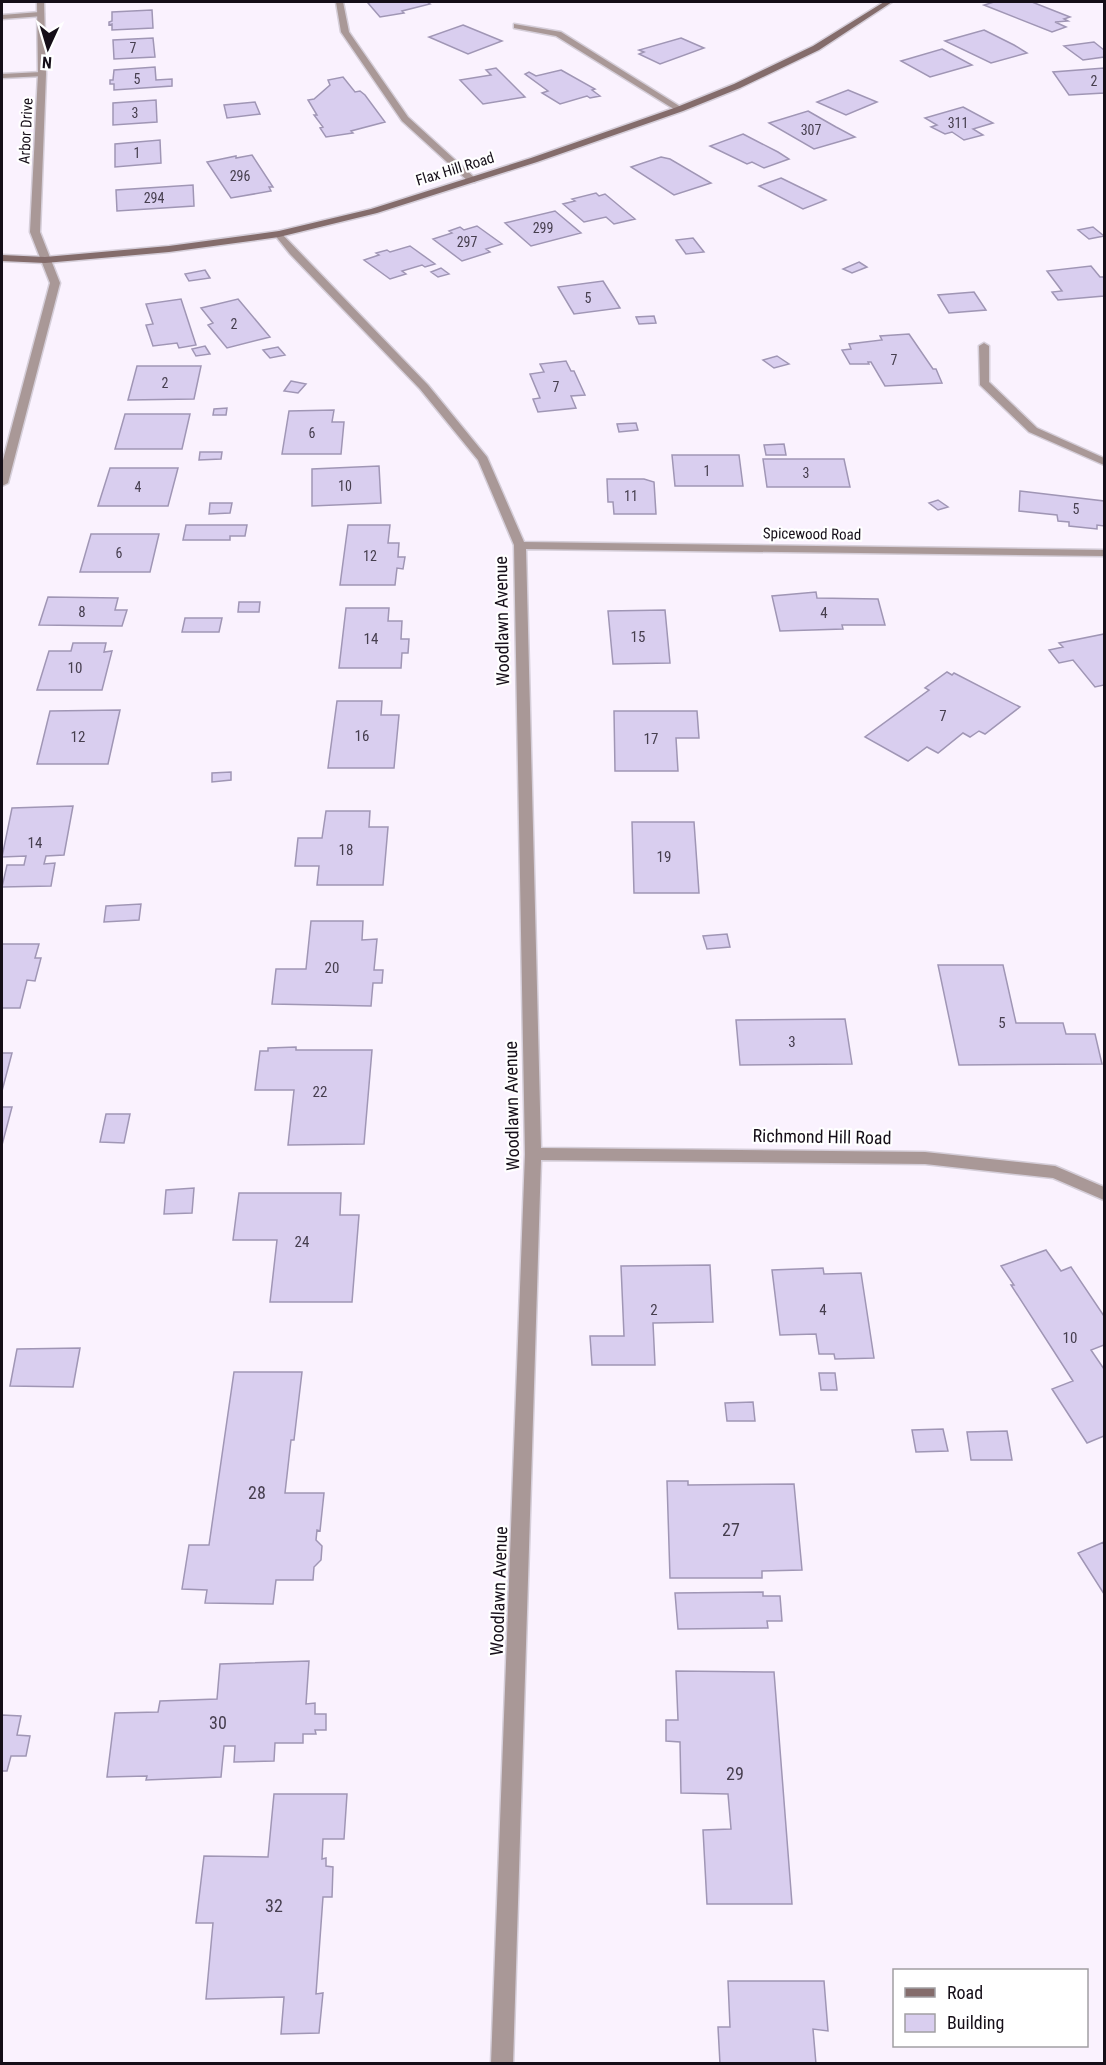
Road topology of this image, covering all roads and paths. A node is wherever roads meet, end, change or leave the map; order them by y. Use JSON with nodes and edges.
{"nodes":[{"id":1,"x":39,"y":2,"type":"edge"},
{"id":2,"x":339,"y":2,"type":"edge"},
{"id":3,"x":888,"y":2,"type":"edge"},
{"id":4,"x":40,"y":14,"type":"junction"},
{"id":5,"x":2,"y":17,"type":"edge"},
{"id":6,"x":517,"y":27,"type":"dead end"},
{"id":7,"x":42,"y":74,"type":"junction"},
{"id":8,"x":2,"y":76,"type":"edge"},
{"id":9,"x":680,"y":109,"type":"junction"},
{"id":10,"x":472,"y":180,"type":"junction"},
{"id":11,"x":279,"y":234,"type":"junction"},
{"id":12,"x":2,"y":258,"type":"edge"},
{"id":13,"x":45,"y":260,"type":"junction"},
{"id":14,"x":984,"y":346,"type":"dead end"},
{"id":15,"x":1104,"y":462,"type":"edge"},
{"id":16,"x":2,"y":483,"type":"edge"},
{"id":17,"x":520,"y":545,"type":"junction"},
{"id":18,"x":1104,"y":553,"type":"edge"},
{"id":19,"x":533,"y":1154,"type":"junction"},
{"id":20,"x":1104,"y":1194,"type":"edge"},
{"id":21,"x":502,"y":2064,"type":"edge"}],
"edges":[{"from":1,"to":4,"type":"street","name":"Arbor Drive"},
{"from":2,"to":10,"type":"street"},
{"from":3,"to":9,"type":"main road","name":"Flax Hill Road"},
{"from":4,"to":5,"type":"street"},
{"from":4,"to":7,"type":"street","name":"Arbor Drive"},
{"from":6,"to":9,"type":"street"},
{"from":7,"to":8,"type":"street"},
{"from":7,"to":13,"type":"street","name":"Arbor Drive"},
{"from":9,"to":10,"type":"main road","name":"Flax Hill Road"},
{"from":10,"to":11,"type":"main road","name":"Flax Hill Road"},
{"from":11,"to":13,"type":"main road","name":"Flax Hill Road"},
{"from":11,"to":17,"type":"street","name":"Woodlawn Avenue"},
{"from":12,"to":13,"type":"main road","name":"Flax Hill Road"},
{"from":13,"to":16,"type":"street","name":"Arbor Drive"},
{"from":14,"to":15,"type":"street"},
{"from":17,"to":18,"type":"street","name":"Spicewood Road"},
{"from":17,"to":19,"type":"street","name":"Woodlawn Avenue"},
{"from":19,"to":20,"type":"street","name":"Richmond Hill Road"},
{"from":19,"to":21,"type":"street","name":"Woodlawn Avenue"}]}
